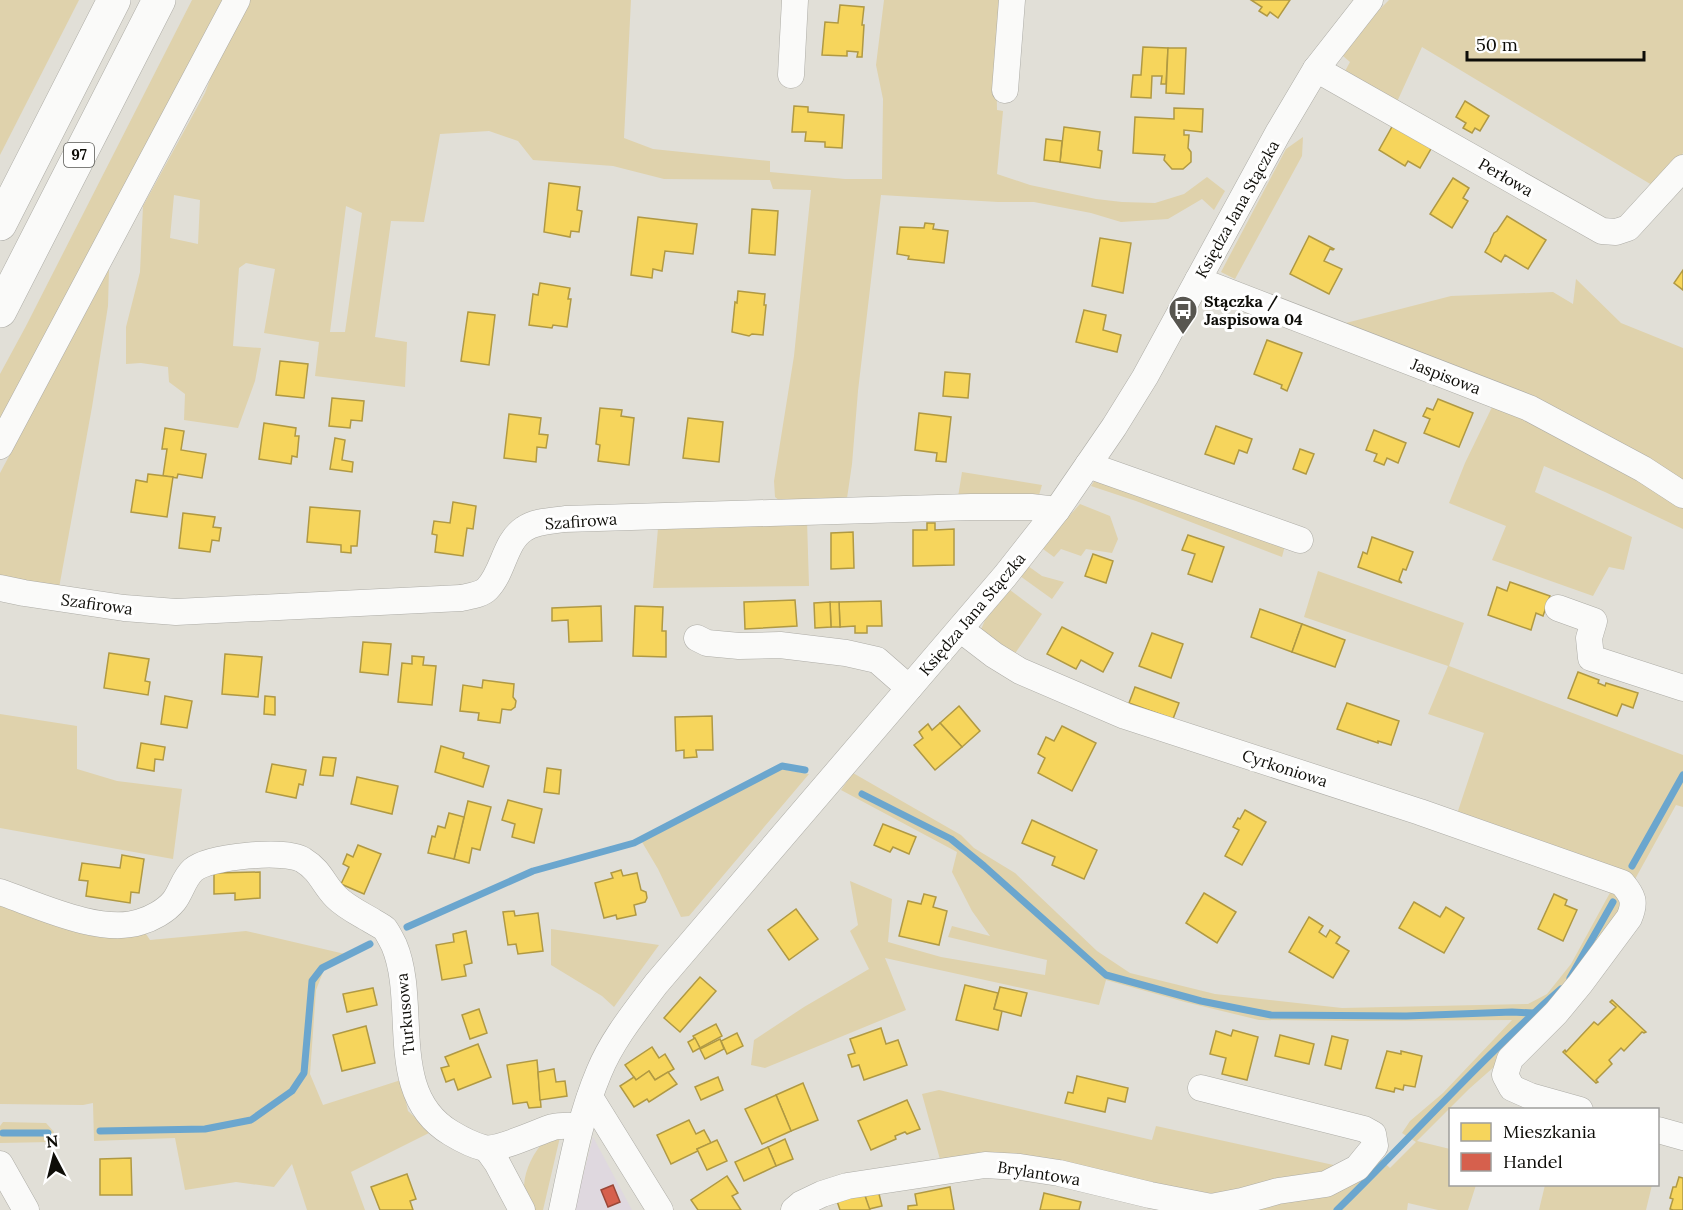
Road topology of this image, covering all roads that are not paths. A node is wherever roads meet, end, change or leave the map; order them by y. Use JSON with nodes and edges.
{"nodes":[{"id":1,"x":114,"y":0,"type":"edge"},
{"id":2,"x":159,"y":0,"type":"edge"},
{"id":3,"x":237,"y":0,"type":"edge"},
{"id":4,"x":795,"y":0,"type":"edge"},
{"id":5,"x":1012,"y":0,"type":"edge"},
{"id":6,"x":1370,"y":0,"type":"edge"},
{"id":7,"x":1316,"y":69,"type":"junction"},
{"id":8,"x":791,"y":75,"type":"dead end"},
{"id":9,"x":1005,"y":90,"type":"dead end"},
{"id":10,"x":1683,"y":168,"type":"edge"},
{"id":11,"x":0,"y":224,"type":"edge"},
{"id":12,"x":1198,"y":280,"type":"junction"},
{"id":13,"x":0,"y":311,"type":"edge"},
{"id":14,"x":0,"y":446,"type":"edge"},
{"id":15,"x":1088,"y":465,"type":"junction"},
{"id":16,"x":1683,"y":495,"type":"edge"},
{"id":17,"x":1057,"y":510,"type":"junction"},
{"id":18,"x":1300,"y":540,"type":"dead end"},
{"id":19,"x":0,"y":588,"type":"edge"},
{"id":20,"x":1558,"y":608,"type":"dead end"},
{"id":21,"x":960,"y":629,"type":"junction"},
{"id":22,"x":697,"y":638,"type":"dead end"},
{"id":23,"x":909,"y":688,"type":"junction"},
{"id":24,"x":1683,"y":688,"type":"edge"},
{"id":25,"x":0,"y":892,"type":"edge"},
{"id":26,"x":1201,"y":1088,"type":"dead end"},
{"id":27,"x":590,"y":1097,"type":"junction"},
{"id":28,"x":1573,"y":1108,"type":"edge"},
{"id":29,"x":580,"y":1126,"type":"junction"},
{"id":30,"x":1659,"y":1130,"type":"edge"},
{"id":31,"x":1683,"y":1137,"type":"edge"},
{"id":32,"x":487,"y":1149,"type":"junction"},
{"id":33,"x":0,"y":1164,"type":"edge"},
{"id":34,"x":1214,"y":1209,"type":"edge"},
{"id":35,"x":26,"y":1210,"type":"edge"},
{"id":36,"x":522,"y":1210,"type":"edge"},
{"id":37,"x":562,"y":1210,"type":"edge"},
{"id":38,"x":660,"y":1210,"type":"edge"},
{"id":39,"x":794,"y":1210,"type":"edge"}],
"edges":[{"from":1,"to":11,"type":"main road","number":"97"},
{"from":2,"to":13,"type":"main road","number":"97"},
{"from":3,"to":14,"type":"street"},
{"from":4,"to":8,"type":"street"},
{"from":5,"to":9,"type":"street"},
{"from":6,"to":7,"type":"street","name":"Księdza Jana Stączka"},
{"from":7,"to":10,"type":"street","name":"Perłowa"},
{"from":7,"to":12,"type":"street","name":"Księdza Jana Stączka"},
{"from":12,"to":15,"type":"street","name":"Księdza Jana Stączka"},
{"from":12,"to":16,"type":"street","name":"Jaspisowa"},
{"from":15,"to":17,"type":"street","name":"Księdza Jana Stączka"},
{"from":15,"to":18,"type":"street"},
{"from":17,"to":19,"type":"street","name":"Szafirowa"},
{"from":17,"to":21,"type":"street","name":"Księdza Jana Stączka"},
{"from":20,"to":24,"type":"street"},
{"from":21,"to":23,"type":"street","name":"Księdza Jana Stączka"},
{"from":21,"to":28,"type":"street","name":"Cyrkoniowa"},
{"from":22,"to":23,"type":"street"},
{"from":23,"to":27,"type":"street","name":"Księdza Jana Stączka"},
{"from":25,"to":32,"type":"street","name":"Turkusowa"},
{"from":26,"to":34,"type":"street"},
{"from":27,"to":29,"type":"street","name":"Księdza Jana Stączka"},
{"from":27,"to":38,"type":"street"},
{"from":29,"to":32,"type":"street"},
{"from":29,"to":37,"type":"street","name":"Księdza Jana Stączka"},
{"from":30,"to":31,"type":"street"},
{"from":32,"to":36,"type":"street"},
{"from":33,"to":35,"type":"street"},
{"from":34,"to":39,"type":"street","name":"Brylantowa"}]}
